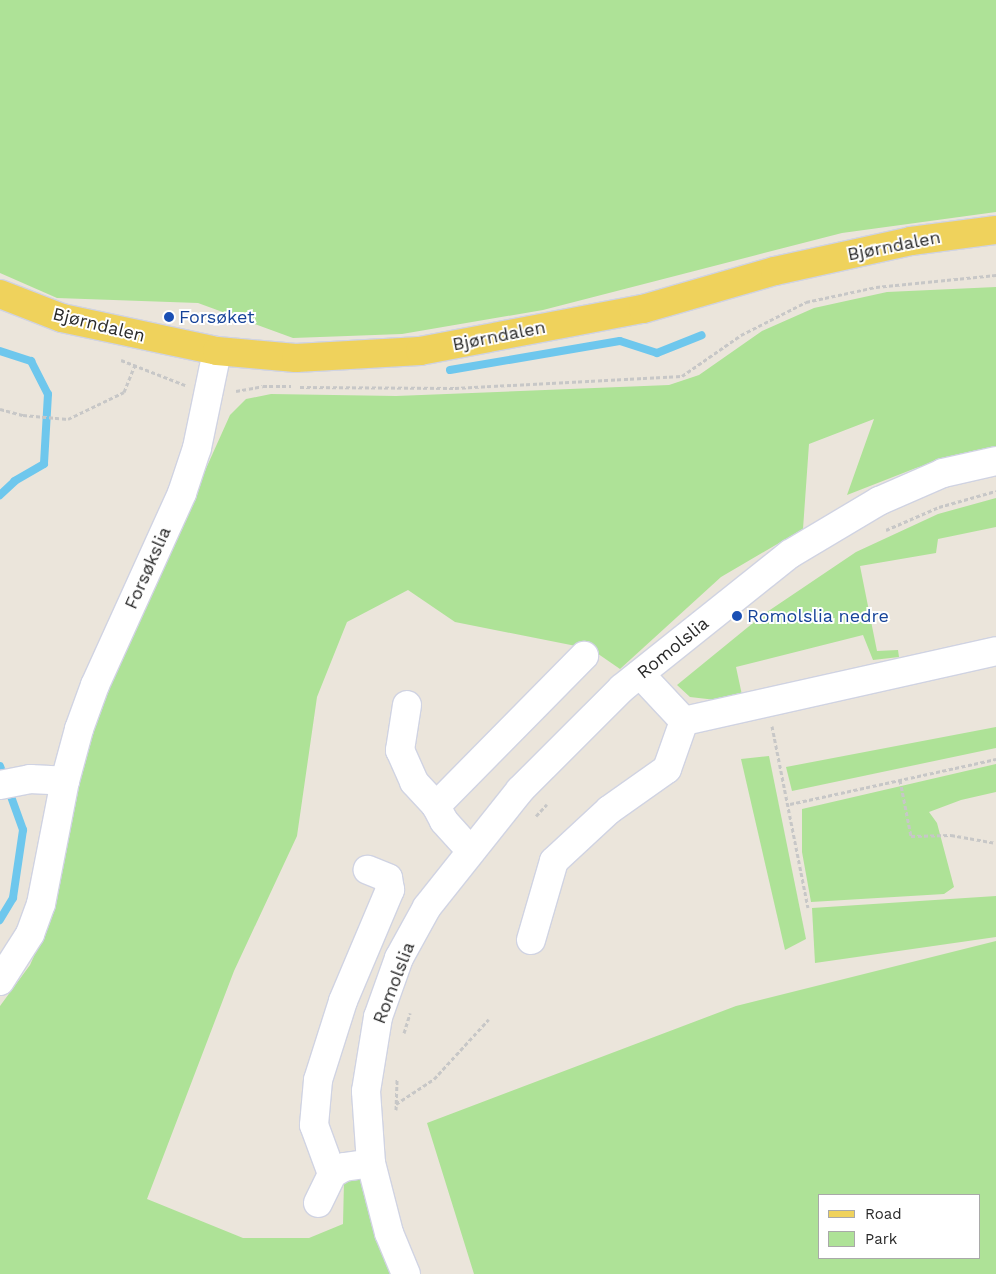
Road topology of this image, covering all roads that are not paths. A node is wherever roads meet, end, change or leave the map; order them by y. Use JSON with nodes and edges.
{"nodes":[{"id":1,"x":996,"y":230,"type":"edge"},
{"id":2,"x":0,"y":294,"type":"edge"},
{"id":3,"x":218,"y":351,"type":"junction"},
{"id":4,"x":996,"y":461,"type":"edge"},
{"id":5,"x":996,"y":651,"type":"edge"},
{"id":6,"x":584,"y":656,"type":"dead end"},
{"id":7,"x":640,"y":674,"type":"junction"},
{"id":8,"x":407,"y":706,"type":"dead end"},
{"id":9,"x":684,"y":721,"type":"junction"},
{"id":10,"x":65,"y":781,"type":"junction"},
{"id":11,"x":0,"y":786,"type":"edge"},
{"id":12,"x":436,"y":806,"type":"junction"},
{"id":13,"x":470,"y":850,"type":"junction"},
{"id":14,"x":368,"y":870,"type":"dead end"},
{"id":15,"x":531,"y":940,"type":"dead end"},
{"id":16,"x":0,"y":982,"type":"edge"},
{"id":17,"x":371,"y":1163,"type":"junction"},
{"id":18,"x":332,"y":1174,"type":"junction"},
{"id":19,"x":318,"y":1203,"type":"dead end"},
{"id":20,"x":406,"y":1274,"type":"edge"}],
"edges":[{"from":1,"to":3,"type":"main road","name":"Bjørndalen"},
{"from":2,"to":3,"type":"main road","name":"Bjørndalen"},
{"from":3,"to":10,"type":"street","name":"Forsøkslia"},
{"from":4,"to":7,"type":"street","name":"Romolslia"},
{"from":5,"to":9,"type":"street"},
{"from":6,"to":12,"type":"street"},
{"from":7,"to":9,"type":"street"},
{"from":7,"to":13,"type":"street","name":"Romolslia"},
{"from":8,"to":12,"type":"street"},
{"from":9,"to":15,"type":"street"},
{"from":10,"to":11,"type":"street"},
{"from":10,"to":16,"type":"street","name":"Forsøkslia"},
{"from":12,"to":13,"type":"street"},
{"from":13,"to":17,"type":"street","name":"Romolslia"},
{"from":14,"to":18,"type":"street"},
{"from":17,"to":18,"type":"street"},
{"from":17,"to":20,"type":"street","name":"Romolslia"},
{"from":18,"to":19,"type":"street"}]}
